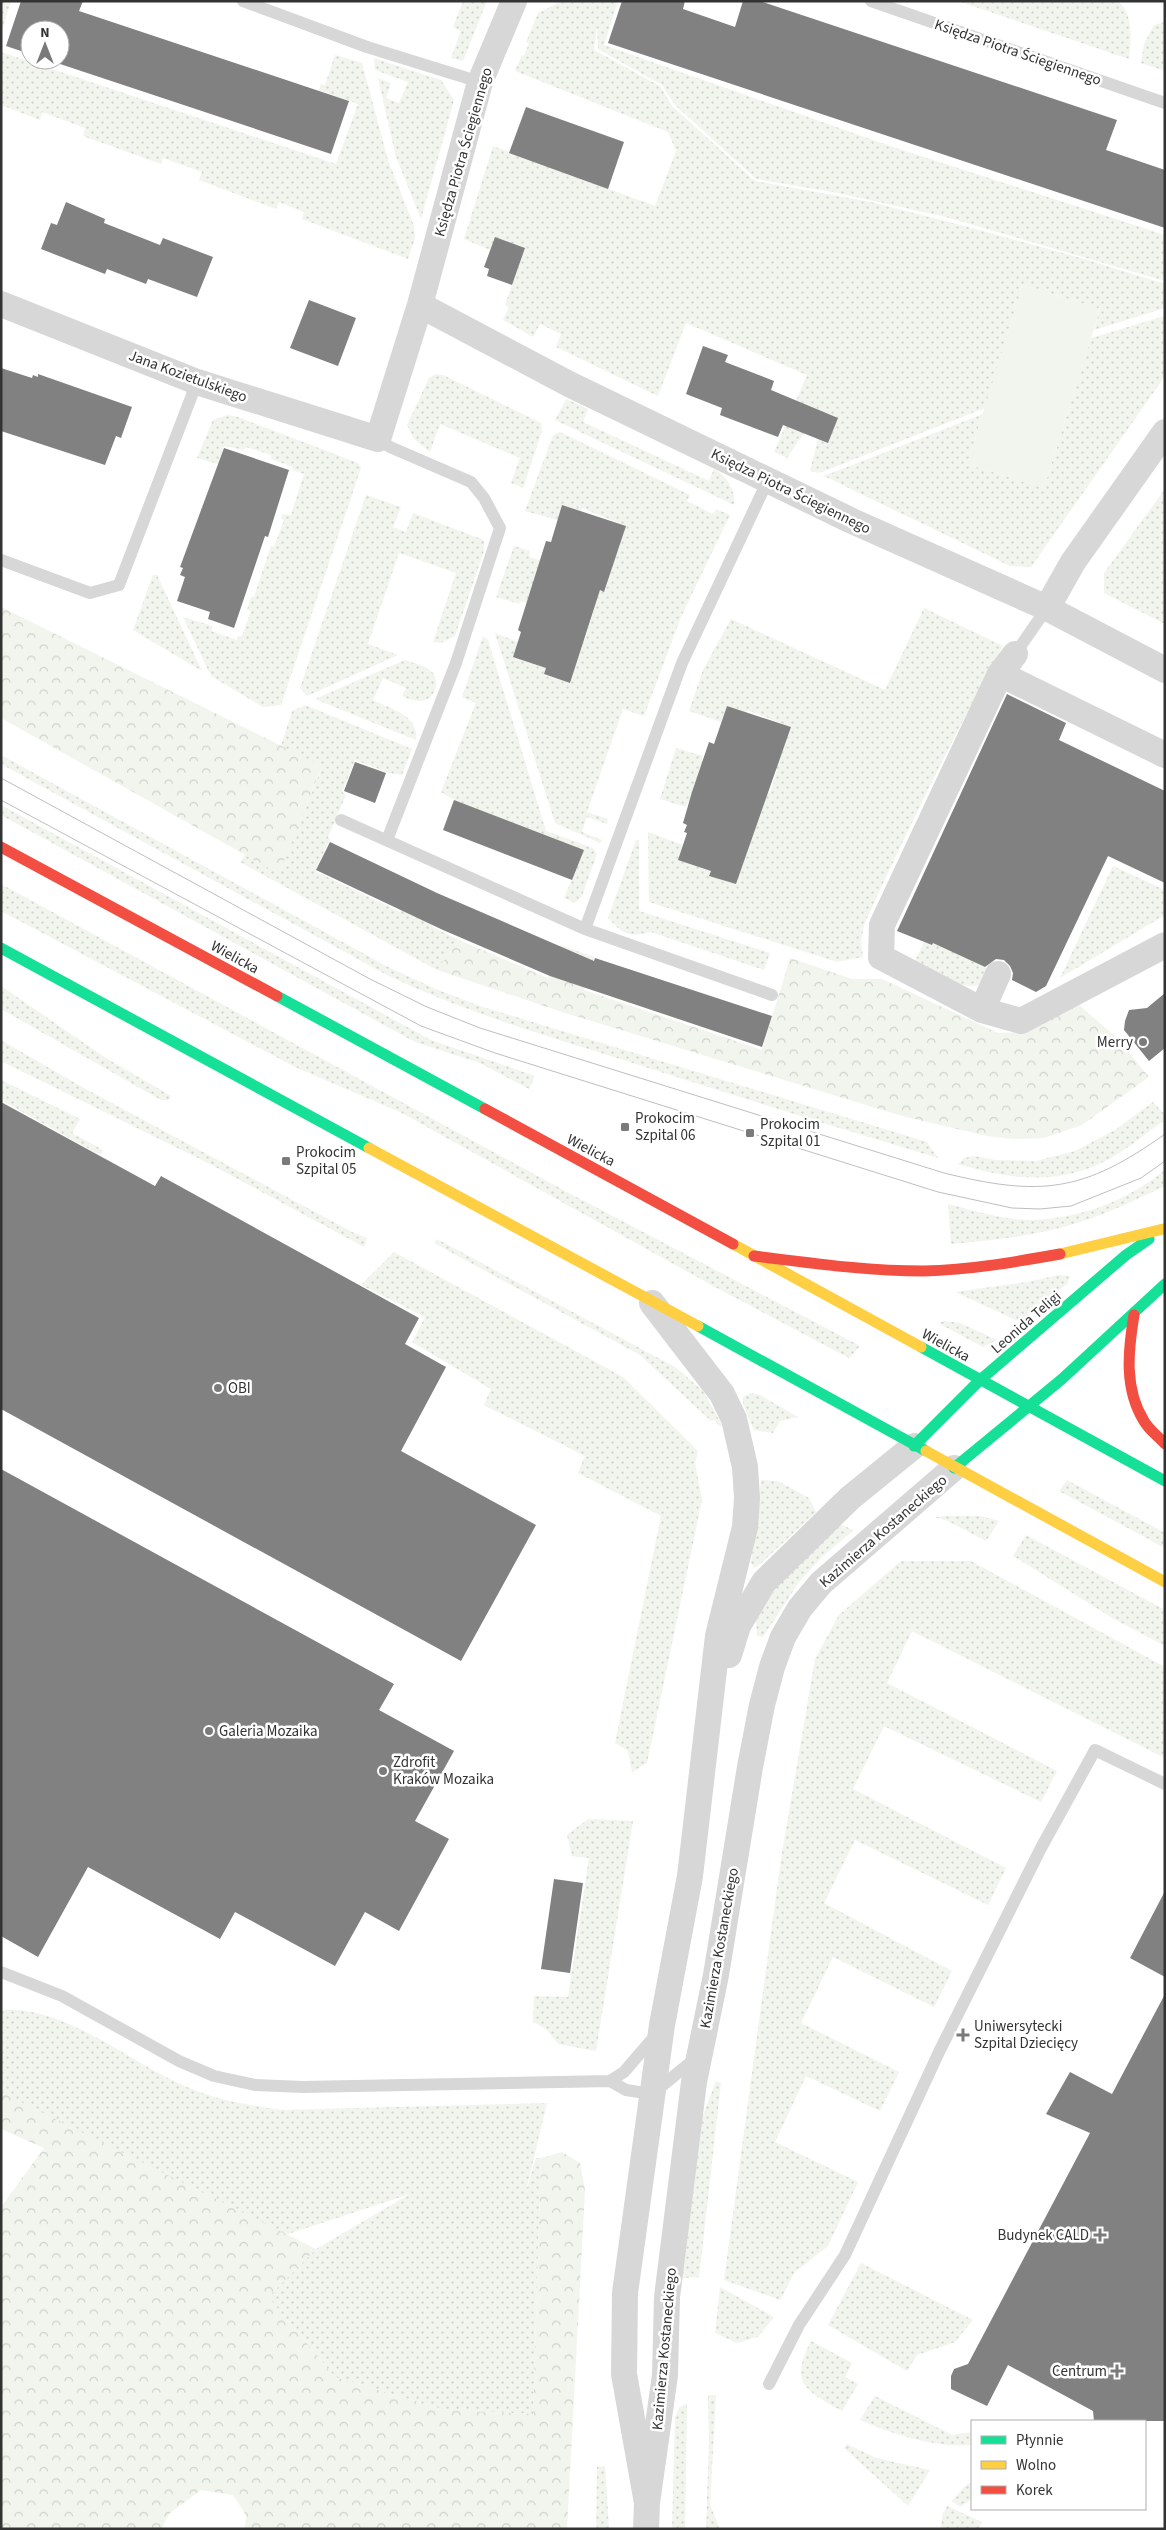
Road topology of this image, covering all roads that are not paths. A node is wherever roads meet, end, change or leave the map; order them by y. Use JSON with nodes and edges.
{"nodes":[{"id":1,"x":243,"y":1,"type":"edge"},
{"id":2,"x":514,"y":1,"type":"edge"},
{"id":3,"x":871,"y":1,"type":"edge"},
{"id":4,"x":480,"y":82,"type":"junction"},
{"id":5,"x":1165,"y":103,"type":"edge"},
{"id":6,"x":1,"y":304,"type":"edge"},
{"id":7,"x":420,"y":305,"type":"junction"},
{"id":8,"x":197,"y":382,"type":"junction"},
{"id":9,"x":1165,"y":432,"type":"edge"},
{"id":10,"x":378,"y":439,"type":"junction"},
{"id":11,"x":768,"y":480,"type":"junction"},
{"id":12,"x":1,"y":560,"type":"edge"},
{"id":13,"x":1047,"y":608,"type":"junction"},
{"id":14,"x":1008,"y":664,"type":"junction"},
{"id":15,"x":1165,"y":670,"type":"edge"},
{"id":16,"x":1165,"y":755,"type":"edge"},
{"id":17,"x":341,"y":820,"type":"dead end"},
{"id":18,"x":387,"y":840,"type":"junction"},
{"id":19,"x":1,"y":847,"type":"edge"},
{"id":20,"x":585,"y":930,"type":"junction"},
{"id":21,"x":1165,"y":945,"type":"edge"},
{"id":22,"x":1,"y":948,"type":"edge"},
{"id":23,"x":998,"y":974,"type":"dead end"},
{"id":24,"x":772,"y":996,"type":"dead end"},
{"id":25,"x":982,"y":1010,"type":"junction"},
{"id":26,"x":1164,"y":1228,"type":"edge"},
{"id":27,"x":753,"y":1256,"type":"junction"},
{"id":28,"x":1165,"y":1284,"type":"edge"},
{"id":29,"x":652,"y":1304,"type":"junction"},
{"id":30,"x":1134,"y":1315,"type":"junction"},
{"id":31,"x":979,"y":1381,"type":"junction"},
{"id":32,"x":1029,"y":1408,"type":"junction"},
{"id":33,"x":1165,"y":1444,"type":"edge"},
{"id":34,"x":914,"y":1446,"type":"junction"},
{"id":35,"x":954,"y":1468,"type":"junction"},
{"id":36,"x":1165,"y":1481,"type":"edge"},
{"id":37,"x":1165,"y":1582,"type":"edge"},
{"id":38,"x":710,"y":1718,"type":"junction"},
{"id":39,"x":1165,"y":1784,"type":"edge"},
{"id":40,"x":1,"y":1972,"type":"edge"},
{"id":41,"x":662,"y":2025,"type":"junction"},
{"id":42,"x":700,"y":2055,"type":"junction"},
{"id":43,"x":610,"y":2082,"type":"junction"},
{"id":44,"x":652,"y":2094,"type":"junction"},
{"id":45,"x":769,"y":2384,"type":"dead end"},
{"id":46,"x":647,"y":2503,"type":"junction"},
{"id":47,"x":646,"y":2529,"type":"edge"}],
"edges":[{"from":1,"to":4,"type":"lane"},
{"from":2,"to":4,"type":"street","name":"Księdza Piotra Ściegiennego"},
{"from":3,"to":5,"type":"lane","name":"Księdza Piotra Ściegiennego"},
{"from":4,"to":7,"type":"street","name":"Księdza Piotra Ściegiennego"},
{"from":6,"to":8,"type":"street","name":"Jana Kozietulskiego"},
{"from":7,"to":10,"type":"street","name":"Księdza Piotra Ściegiennego"},
{"from":7,"to":11,"type":"street","name":"Księdza Piotra Ściegiennego"},
{"from":8,"to":10,"type":"street","name":"Jana Kozietulskiego"},
{"from":8,"to":12,"type":"lane"},
{"from":9,"to":13,"type":"street"},
{"from":10,"to":18,"type":"lane"},
{"from":11,"to":13,"type":"street","name":"Księdza Piotra Ściegiennego"},
{"from":11,"to":20,"type":"lane"},
{"from":13,"to":14,"type":"lane"},
{"from":13,"to":15,"type":"street","name":"Księdza Piotra Ściegiennego"},
{"from":14,"to":16,"type":"street"},
{"from":14,"to":25,"type":"street"},
{"from":17,"to":18,"type":"lane"},
{"from":18,"to":20,"type":"lane"},
{"from":19,"to":27,"type":"main road","name":"Wielicka"},
{"from":20,"to":24,"type":"lane"},
{"from":21,"to":25,"type":"street"},
{"from":22,"to":29,"type":"main road"},
{"from":23,"to":25,"type":"street"},
{"from":26,"to":27,"type":"main road"},
{"from":26,"to":31,"type":"main road","name":"Leonida Teligi"},
{"from":27,"to":31,"type":"main road","name":"Wielicka"},
{"from":28,"to":30,"type":"main road"},
{"from":29,"to":34,"type":"main road"},
{"from":29,"to":38,"type":"street","name":"Kazimierza Kostaneckiego"},
{"from":30,"to":32,"type":"main road"},
{"from":30,"to":33,"type":"main road"},
{"from":31,"to":32,"type":"main road","name":"Wielicka"},
{"from":31,"to":34,"type":"main road","name":"Leonida Teligi"},
{"from":32,"to":35,"type":"main road"},
{"from":32,"to":36,"type":"main road","name":"Wielicka"},
{"from":34,"to":35,"type":"main road"},
{"from":34,"to":38,"type":"street","name":"Kazimierza Kostaneckiego"},
{"from":35,"to":37,"type":"main road"},
{"from":35,"to":42,"type":"street","name":"Kazimierza Kostaneckiego"},
{"from":38,"to":41,"type":"street","name":"Kazimierza Kostaneckiego"},
{"from":39,"to":45,"type":"lane"},
{"from":40,"to":43,"type":"lane"},
{"from":41,"to":43,"type":"lane"},
{"from":41,"to":44,"type":"street","name":"Kazimierza Kostaneckiego"},
{"from":42,"to":44,"type":"lane"},
{"from":42,"to":46,"type":"street","name":"Kazimierza Kostaneckiego"},
{"from":43,"to":44,"type":"lane"},
{"from":44,"to":46,"type":"street","name":"Kazimierza Kostaneckiego"},
{"from":46,"to":47,"type":"street","name":"Kazimierza Kostaneckiego"}]}
